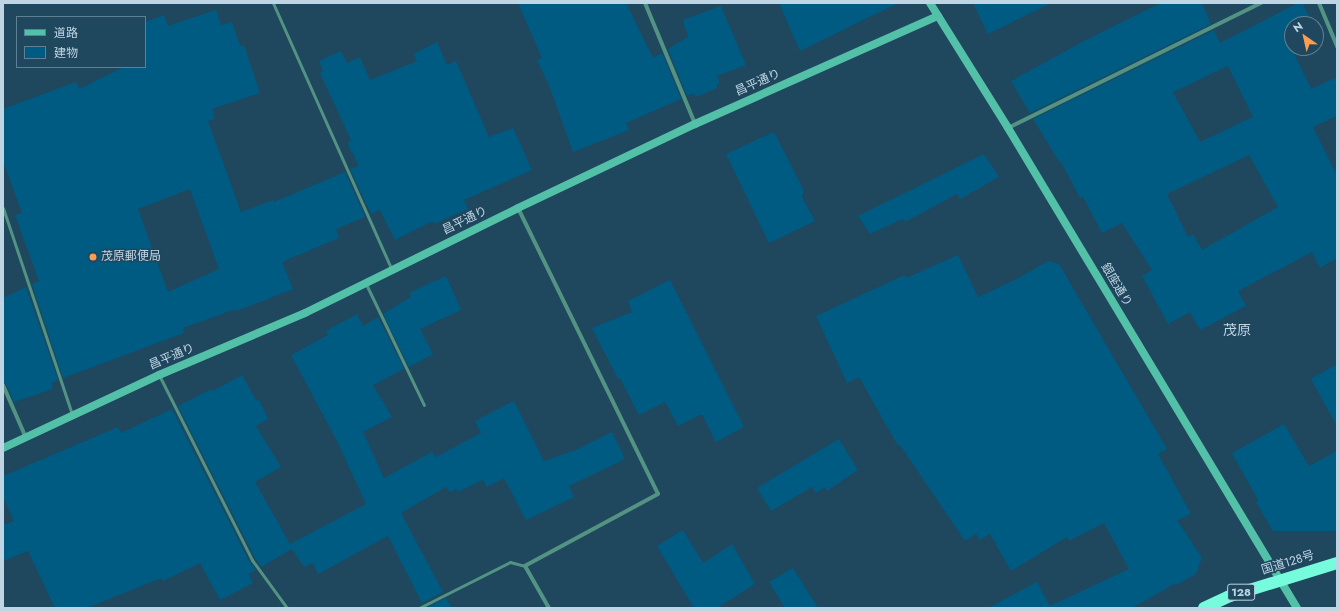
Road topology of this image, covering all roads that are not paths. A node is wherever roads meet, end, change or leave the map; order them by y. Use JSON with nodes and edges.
{"nodes":[{"id":1,"x":273,"y":3,"type":"edge"},
{"id":2,"x":645,"y":3,"type":"edge"},
{"id":3,"x":930,"y":3,"type":"edge"},
{"id":4,"x":1260,"y":3,"type":"edge"},
{"id":5,"x":1319,"y":3,"type":"edge"},
{"id":6,"x":938,"y":16,"type":"junction"},
{"id":7,"x":1337,"y":46,"type":"edge"},
{"id":8,"x":695,"y":124,"type":"junction"},
{"id":9,"x":1008,"y":128,"type":"junction"},
{"id":10,"x":3,"y":208,"type":"edge"},
{"id":11,"x":518,"y":208,"type":"junction"},
{"id":12,"x":392,"y":270,"type":"junction"},
{"id":13,"x":365,"y":284,"type":"junction"},
{"id":14,"x":159,"y":375,"type":"junction"},
{"id":15,"x":3,"y":385,"type":"edge"},
{"id":16,"x":424,"y":405,"type":"dead end"},
{"id":17,"x":73,"y":416,"type":"junction"},
{"id":18,"x":26,"y":438,"type":"junction"},
{"id":19,"x":3,"y":448,"type":"edge"},
{"id":20,"x":1337,"y":563,"type":"edge"},
{"id":21,"x":525,"y":566,"type":"junction"},
{"id":22,"x":1280,"y":580,"type":"junction"},
{"id":23,"x":287,"y":608,"type":"edge"},
{"id":24,"x":419,"y":608,"type":"edge"},
{"id":25,"x":549,"y":608,"type":"edge"},
{"id":26,"x":1204,"y":608,"type":"edge"},
{"id":27,"x":1297,"y":608,"type":"edge"}],
"edges":[{"from":1,"to":12,"type":"lane"},
{"from":2,"to":8,"type":"street"},
{"from":3,"to":6,"type":"street","name":"銀座通り"},
{"from":4,"to":9,"type":"street"},
{"from":5,"to":7,"type":"street"},
{"from":6,"to":8,"type":"street","name":"昌平通り"},
{"from":6,"to":9,"type":"street","name":"銀座通り"},
{"from":8,"to":11,"type":"street","name":"昌平通り"},
{"from":9,"to":22,"type":"street","name":"銀座通り"},
{"from":10,"to":17,"type":"lane"},
{"from":11,"to":12,"type":"street","name":"昌平通り"},
{"from":11,"to":21,"type":"street"},
{"from":12,"to":13,"type":"street","name":"昌平通り"},
{"from":13,"to":14,"type":"street","name":"昌平通り"},
{"from":13,"to":16,"type":"lane"},
{"from":14,"to":17,"type":"street","name":"昌平通り"},
{"from":14,"to":23,"type":"lane"},
{"from":15,"to":18,"type":"street"},
{"from":17,"to":18,"type":"street","name":"昌平通り"},
{"from":18,"to":19,"type":"street","name":"昌平通り"},
{"from":20,"to":22,"type":"highway","name":"国道128号","number":"128"},
{"from":21,"to":24,"type":"lane"},
{"from":21,"to":25,"type":"street"},
{"from":22,"to":26,"type":"highway","name":"国道128号","number":"128"},
{"from":22,"to":27,"type":"street","name":"銀座通り"}]}
